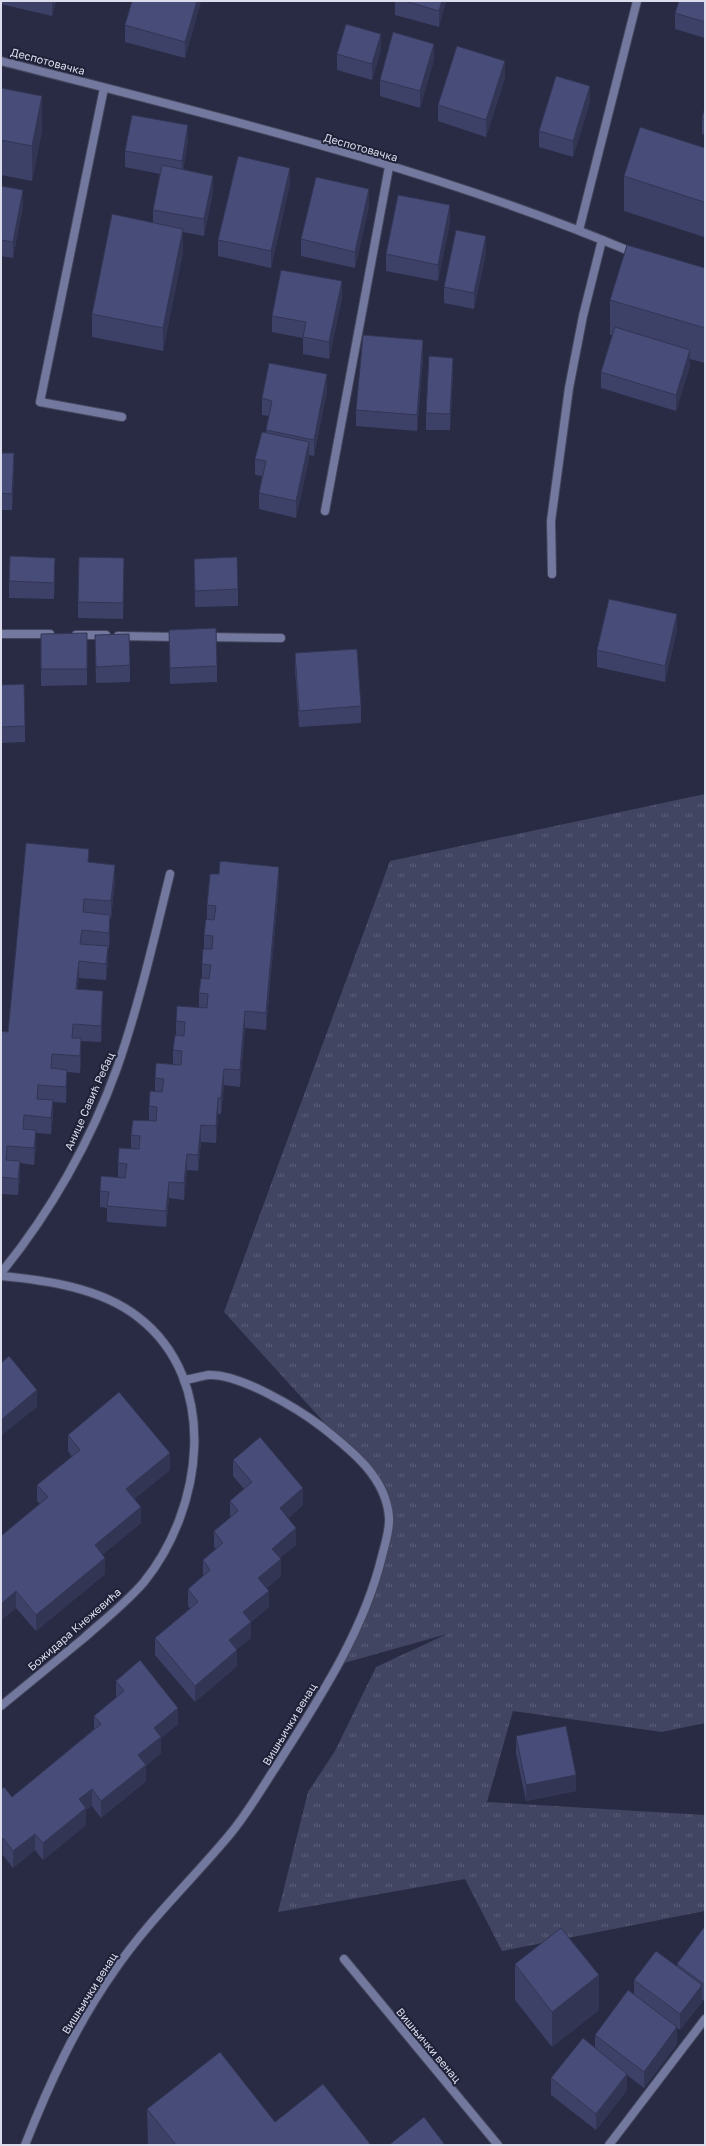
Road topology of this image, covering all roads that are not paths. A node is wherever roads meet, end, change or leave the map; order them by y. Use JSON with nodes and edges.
{"nodes":[{"id":1,"x":637,"y":1,"type":"edge"},
{"id":2,"x":1,"y":61,"type":"edge"},
{"id":3,"x":104,"y":88,"type":"junction"},
{"id":4,"x":389,"y":166,"type":"junction"},
{"id":5,"x":579,"y":230,"type":"junction"},
{"id":6,"x":602,"y":240,"type":"junction"},
{"id":7,"x":643,"y":257,"type":"edge"},
{"id":8,"x":122,"y":418,"type":"dead end"},
{"id":9,"x":325,"y":511,"type":"dead end"},
{"id":10,"x":552,"y":574,"type":"dead end"},
{"id":11,"x":1,"y":634,"type":"edge"},
{"id":12,"x":185,"y":637,"type":"edge"},
{"id":13,"x":201,"y":637,"type":"edge"},
{"id":14,"x":281,"y":638,"type":"dead end"},
{"id":15,"x":170,"y":874,"type":"dead end"},
{"id":16,"x":1,"y":1275,"type":"edge"},
{"id":17,"x":184,"y":1380,"type":"junction"},
{"id":18,"x":1,"y":1706,"type":"edge"},
{"id":19,"x":344,"y":1959,"type":"dead end"},
{"id":20,"x":705,"y":2019,"type":"edge"},
{"id":21,"x":25,"y":2145,"type":"edge"},
{"id":22,"x":498,"y":2145,"type":"edge"},
{"id":23,"x":610,"y":2145,"type":"edge"}],
"edges":[{"from":1,"to":5,"type":"street"},
{"from":2,"to":3,"type":"street","name":"Деспотовачка"},
{"from":3,"to":4,"type":"street","name":"Деспотовачка"},
{"from":3,"to":8,"type":"street"},
{"from":4,"to":5,"type":"street","name":"Деспотовачка"},
{"from":4,"to":9,"type":"street"},
{"from":5,"to":6,"type":"street","name":"Деспотовачка"},
{"from":6,"to":7,"type":"street","name":"Деспотовачка"},
{"from":6,"to":10,"type":"street"},
{"from":11,"to":12,"type":"street"},
{"from":13,"to":14,"type":"street"},
{"from":15,"to":16,"type":"street","name":"Анице Савић Ребац"},
{"from":16,"to":17,"type":"street","name":"Анице Савић Ребац"},
{"from":17,"to":18,"type":"street","name":"Божидара Кнежевића"},
{"from":17,"to":21,"type":"street","name":"Вишњички венац"},
{"from":19,"to":22,"type":"street","name":"Вишњички венац"},
{"from":20,"to":23,"type":"street"}]}
